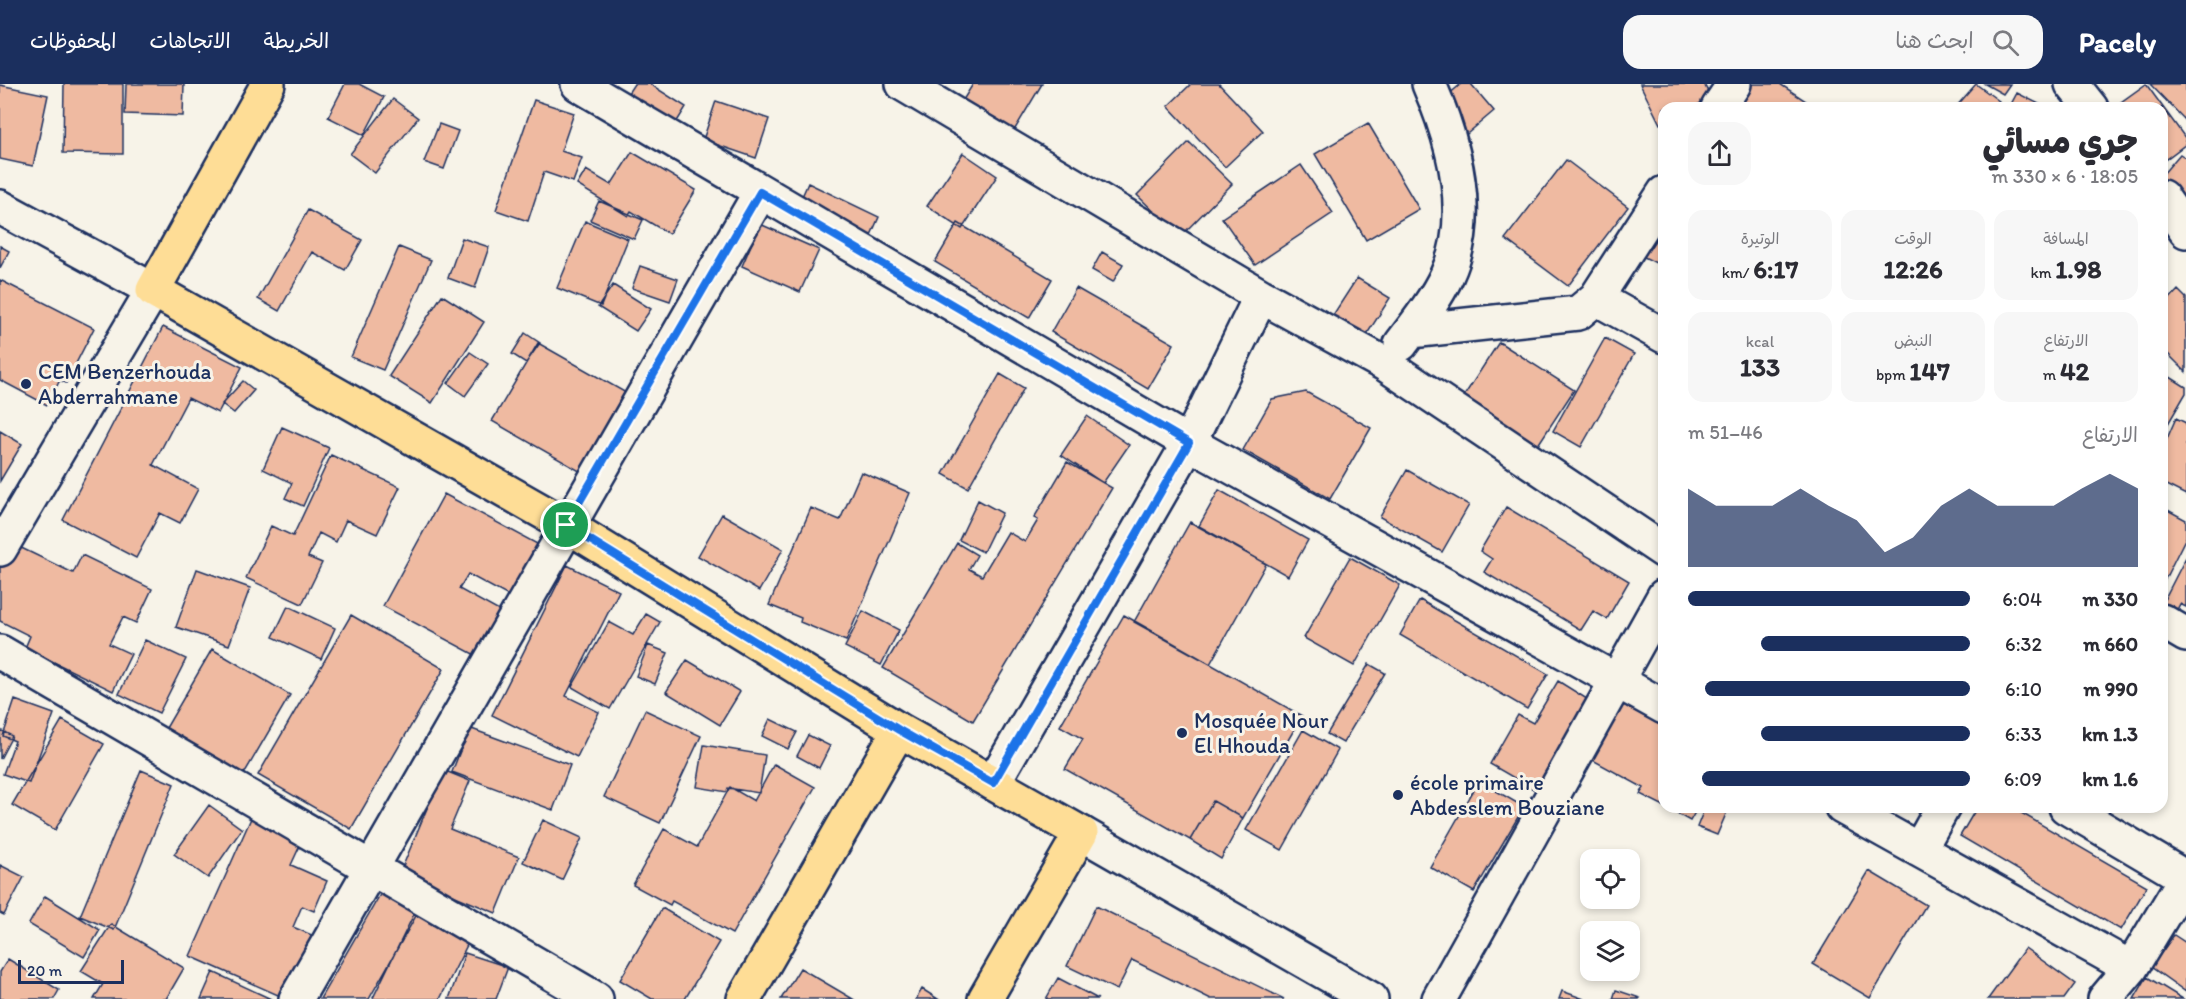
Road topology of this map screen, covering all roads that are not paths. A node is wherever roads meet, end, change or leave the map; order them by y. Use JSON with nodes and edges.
{"nodes":[{"id":1,"x":268,"y":84,"type":"edge"},
{"id":2,"x":578,"y":84,"type":"edge"},
{"id":3,"x":903,"y":84,"type":"edge"},
{"id":4,"x":1430,"y":84,"type":"edge"},
{"id":5,"x":1734,"y":84,"type":"edge"},
{"id":6,"x":2072,"y":84,"type":"edge"},
{"id":7,"x":1722,"y":102,"type":"edge"},
{"id":8,"x":2086,"y":102,"type":"edge"},
{"id":9,"x":760,"y":192,"type":"junction"},
{"id":10,"x":1658,"y":202,"type":"edge"},
{"id":11,"x":2168,"y":206,"type":"edge"},
{"id":12,"x":0,"y":207,"type":"edge"},
{"id":13,"x":2186,"y":231,"type":"edge"},
{"id":14,"x":153,"y":290,"type":"junction"},
{"id":15,"x":1261,"y":296,"type":"junction"},
{"id":16,"x":1596,"y":298,"type":"junction"},
{"id":17,"x":1411,"y":331,"type":"junction"},
{"id":18,"x":1658,"y":333,"type":"edge"},
{"id":19,"x":1385,"y":364,"type":"junction"},
{"id":20,"x":1189,"y":443,"type":"junction"},
{"id":21,"x":566,"y":525,"type":"junction"},
{"id":22,"x":1658,"y":547,"type":"edge"},
{"id":23,"x":0,"y":549,"type":"edge"},
{"id":24,"x":1658,"y":607,"type":"edge"},
{"id":25,"x":2168,"y":624,"type":"edge"},
{"id":26,"x":2186,"y":635,"type":"edge"},
{"id":27,"x":0,"y":652,"type":"edge"},
{"id":28,"x":1616,"y":681,"type":"junction"},
{"id":29,"x":1658,"y":704,"type":"edge"},
{"id":30,"x":899,"y":730,"type":"junction"},
{"id":31,"x":993,"y":783,"type":"junction"},
{"id":32,"x":1853,"y":813,"type":"edge"},
{"id":33,"x":1940,"y":813,"type":"edge"},
{"id":34,"x":2076,"y":813,"type":"edge"},
{"id":35,"x":1081,"y":833,"type":"junction"},
{"id":36,"x":1919,"y":850,"type":"junction"},
{"id":37,"x":371,"y":867,"type":"junction"},
{"id":38,"x":2186,"y":877,"type":"edge"},
{"id":39,"x":2131,"y":969,"type":"junction"},
{"id":40,"x":296,"y":999,"type":"edge"},
{"id":41,"x":596,"y":999,"type":"edge"},
{"id":42,"x":744,"y":999,"type":"edge"},
{"id":43,"x":985,"y":999,"type":"edge"},
{"id":44,"x":1371,"y":999,"type":"edge"},
{"id":45,"x":1439,"y":999,"type":"edge"},
{"id":46,"x":2105,"y":999,"type":"edge"}],
"edges":[{"from":1,"to":14,"type":"main road"},
{"from":2,"to":9,"type":"street"},
{"from":3,"to":15,"type":"street"},
{"from":4,"to":17,"type":"street"},
{"from":5,"to":7,"type":"street"},
{"from":6,"to":8,"type":"street"},
{"from":9,"to":20,"type":"street"},
{"from":9,"to":21,"type":"street"},
{"from":10,"to":16,"type":"street"},
{"from":11,"to":13,"type":"street"},
{"from":12,"to":14,"type":"street"},
{"from":14,"to":21,"type":"main road"},
{"from":14,"to":23,"type":"street"},
{"from":15,"to":19,"type":"street"},
{"from":15,"to":20,"type":"street"},
{"from":16,"to":17,"type":"street"},
{"from":16,"to":18,"type":"street"},
{"from":17,"to":19,"type":"street"},
{"from":19,"to":22,"type":"street"},
{"from":20,"to":28,"type":"street"},
{"from":20,"to":31,"type":"street"},
{"from":21,"to":30,"type":"main road"},
{"from":21,"to":37,"type":"street"},
{"from":24,"to":28,"type":"street"},
{"from":25,"to":26,"type":"street"},
{"from":27,"to":37,"type":"street"},
{"from":28,"to":29,"type":"street"},
{"from":28,"to":45,"type":"street"},
{"from":30,"to":31,"type":"main road"},
{"from":30,"to":42,"type":"main road"},
{"from":31,"to":35,"type":"main road"},
{"from":32,"to":36,"type":"street"},
{"from":33,"to":36,"type":"street"},
{"from":34,"to":38,"type":"street"},
{"from":35,"to":43,"type":"main road"},
{"from":35,"to":44,"type":"street"},
{"from":36,"to":39,"type":"street"},
{"from":37,"to":40,"type":"street"},
{"from":37,"to":41,"type":"street"},
{"from":38,"to":39,"type":"street"},
{"from":39,"to":46,"type":"street"}]}
